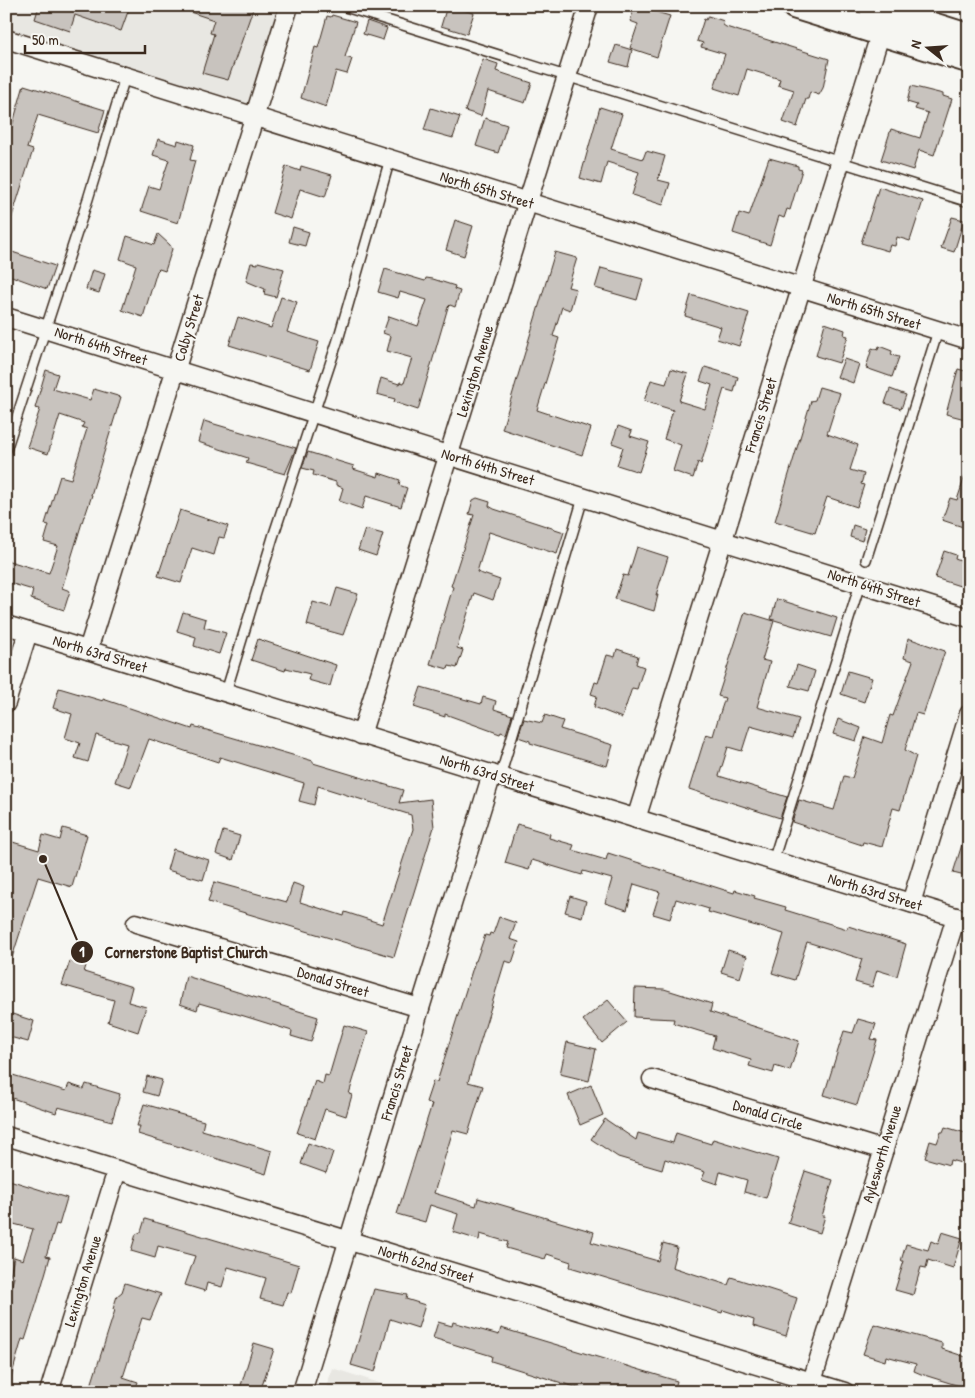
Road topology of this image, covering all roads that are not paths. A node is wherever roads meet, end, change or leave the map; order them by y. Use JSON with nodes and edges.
{"nodes":[{"id":1,"x":289,"y":6,"type":"edge"},
{"id":2,"x":342,"y":6,"type":"edge"},
{"id":3,"x":589,"y":6,"type":"edge"},
{"id":4,"x":795,"y":6,"type":"edge"},
{"id":5,"x":879,"y":17,"type":"edge"},
{"id":6,"x":969,"y":37,"type":"edge"},
{"id":7,"x":6,"y":39,"type":"edge"},
{"id":8,"x":969,"y":60,"type":"edge"},
{"id":9,"x":567,"y":76,"type":"junction"},
{"id":10,"x":124,"y":77,"type":"junction"},
{"id":11,"x":254,"y":117,"type":"junction"},
{"id":12,"x":390,"y":159,"type":"junction"},
{"id":13,"x":841,"y":162,"type":"junction"},
{"id":14,"x":969,"y":202,"type":"edge"},
{"id":15,"x":528,"y":203,"type":"junction"},
{"id":16,"x":801,"y":288,"type":"junction"},
{"id":17,"x":6,"y":317,"type":"edge"},
{"id":18,"x":46,"y":329,"type":"junction"},
{"id":19,"x":938,"y":331,"type":"junction"},
{"id":20,"x":969,"y":340,"type":"edge"},
{"id":21,"x":176,"y":370,"type":"junction"},
{"id":22,"x":314,"y":412,"type":"junction"},
{"id":23,"x":6,"y":450,"type":"edge"},
{"id":24,"x":449,"y":455,"type":"junction"},
{"id":25,"x":584,"y":498,"type":"junction"},
{"id":26,"x":722,"y":541,"type":"junction"},
{"id":27,"x":866,"y":560,"type":"dead end"},
{"id":28,"x":860,"y":584,"type":"junction"},
{"id":29,"x":969,"y":618,"type":"edge"},
{"id":30,"x":6,"y":625,"type":"edge"},
{"id":31,"x":28,"y":632,"type":"junction"},
{"id":32,"x":88,"y":650,"type":"junction"},
{"id":33,"x":226,"y":692,"type":"junction"},
{"id":34,"x":6,"y":703,"type":"edge"},
{"id":35,"x":969,"y":714,"type":"edge"},
{"id":36,"x":361,"y":735,"type":"junction"},
{"id":37,"x":496,"y":776,"type":"junction"},
{"id":38,"x":636,"y":819,"type":"junction"},
{"id":39,"x":773,"y":861,"type":"junction"},
{"id":40,"x":911,"y":903,"type":"junction"},
{"id":41,"x":962,"y":919,"type":"edge"},
{"id":42,"x":136,"y":922,"type":"dead end"},
{"id":43,"x":420,"y":1008,"type":"junction"},
{"id":44,"x":652,"y":1080,"type":"dead end"},
{"id":45,"x":6,"y":1136,"type":"edge"},
{"id":46,"x":884,"y":1150,"type":"junction"},
{"id":47,"x":117,"y":1170,"type":"junction"},
{"id":48,"x":349,"y":1240,"type":"junction"},
{"id":49,"x":811,"y":1387,"type":"edge"},
{"id":50,"x":49,"y":1392,"type":"edge"},
{"id":51,"x":302,"y":1392,"type":"edge"},
{"id":52,"x":845,"y":1392,"type":"edge"}],
"edges":[{"from":1,"to":11,"type":"street","name":"Colby Street"},
{"from":2,"to":9,"type":"lane"},
{"from":3,"to":9,"type":"street","name":"Lexington Avenue"},
{"from":4,"to":5,"type":"main road"},
{"from":5,"to":6,"type":"main road"},
{"from":5,"to":8,"type":"main road"},
{"from":5,"to":13,"type":"street","name":"Francis Street"},
{"from":7,"to":10,"type":"street","name":"North 65th Street"},
{"from":9,"to":13,"type":"lane"},
{"from":9,"to":15,"type":"street","name":"Lexington Avenue"},
{"from":10,"to":11,"type":"street","name":"North 65th Street"},
{"from":10,"to":18,"type":"lane"},
{"from":11,"to":12,"type":"street","name":"North 65th Street"},
{"from":11,"to":21,"type":"street","name":"Colby Street"},
{"from":12,"to":15,"type":"street","name":"North 65th Street"},
{"from":12,"to":22,"type":"lane"},
{"from":13,"to":14,"type":"lane"},
{"from":13,"to":16,"type":"street","name":"Francis Street"},
{"from":15,"to":16,"type":"street","name":"North 65th Street"},
{"from":15,"to":24,"type":"street","name":"Lexington Avenue"},
{"from":16,"to":19,"type":"street","name":"North 65th Street"},
{"from":16,"to":26,"type":"street","name":"Francis Street"},
{"from":17,"to":18,"type":"street","name":"North 64th Street"},
{"from":18,"to":21,"type":"street","name":"North 64th Street"},
{"from":18,"to":23,"type":"lane"},
{"from":19,"to":20,"type":"street","name":"North 65th Street"},
{"from":19,"to":27,"type":"lane"},
{"from":21,"to":22,"type":"street","name":"North 64th Street"},
{"from":21,"to":32,"type":"street","name":"Colby Street"},
{"from":22,"to":24,"type":"street","name":"North 64th Street"},
{"from":22,"to":33,"type":"lane"},
{"from":24,"to":25,"type":"street","name":"North 64th Street"},
{"from":24,"to":36,"type":"street","name":"Lexington Avenue"},
{"from":25,"to":26,"type":"street","name":"North 64th Street"},
{"from":25,"to":37,"type":"lane"},
{"from":26,"to":28,"type":"street","name":"North 64th Street"},
{"from":26,"to":38,"type":"street","name":"Francis Street"},
{"from":28,"to":29,"type":"street","name":"North 64th Street"},
{"from":28,"to":39,"type":"lane"},
{"from":30,"to":31,"type":"street","name":"North 63rd Street"},
{"from":31,"to":32,"type":"street","name":"North 63rd Street"},
{"from":31,"to":34,"type":"street"},
{"from":32,"to":33,"type":"street","name":"North 63rd Street"},
{"from":33,"to":36,"type":"street","name":"North 63rd Street"},
{"from":35,"to":40,"type":"street"},
{"from":36,"to":37,"type":"street","name":"North 63rd Street"},
{"from":37,"to":38,"type":"street","name":"North 63rd Street"},
{"from":37,"to":43,"type":"street","name":"Francis Street"},
{"from":38,"to":39,"type":"street","name":"North 63rd Street"},
{"from":39,"to":40,"type":"street","name":"North 63rd Street"},
{"from":40,"to":41,"type":"street","name":"North 63rd Street"},
{"from":41,"to":46,"type":"street","name":"Aylesworth Avenue"},
{"from":42,"to":43,"type":"street","name":"Donald Street"},
{"from":43,"to":48,"type":"street","name":"Francis Street"},
{"from":44,"to":46,"type":"street","name":"Donald Circle"},
{"from":45,"to":47,"type":"street","name":"North 62nd Street"},
{"from":46,"to":49,"type":"street","name":"Aylesworth Avenue"},
{"from":47,"to":48,"type":"street","name":"North 62nd Street"},
{"from":47,"to":50,"type":"street","name":"Lexington Avenue"},
{"from":48,"to":49,"type":"street","name":"North 62nd Street"},
{"from":48,"to":51,"type":"street","name":"Francis Street"},
{"from":49,"to":52,"type":"street","name":"North 62nd Street"}]}
